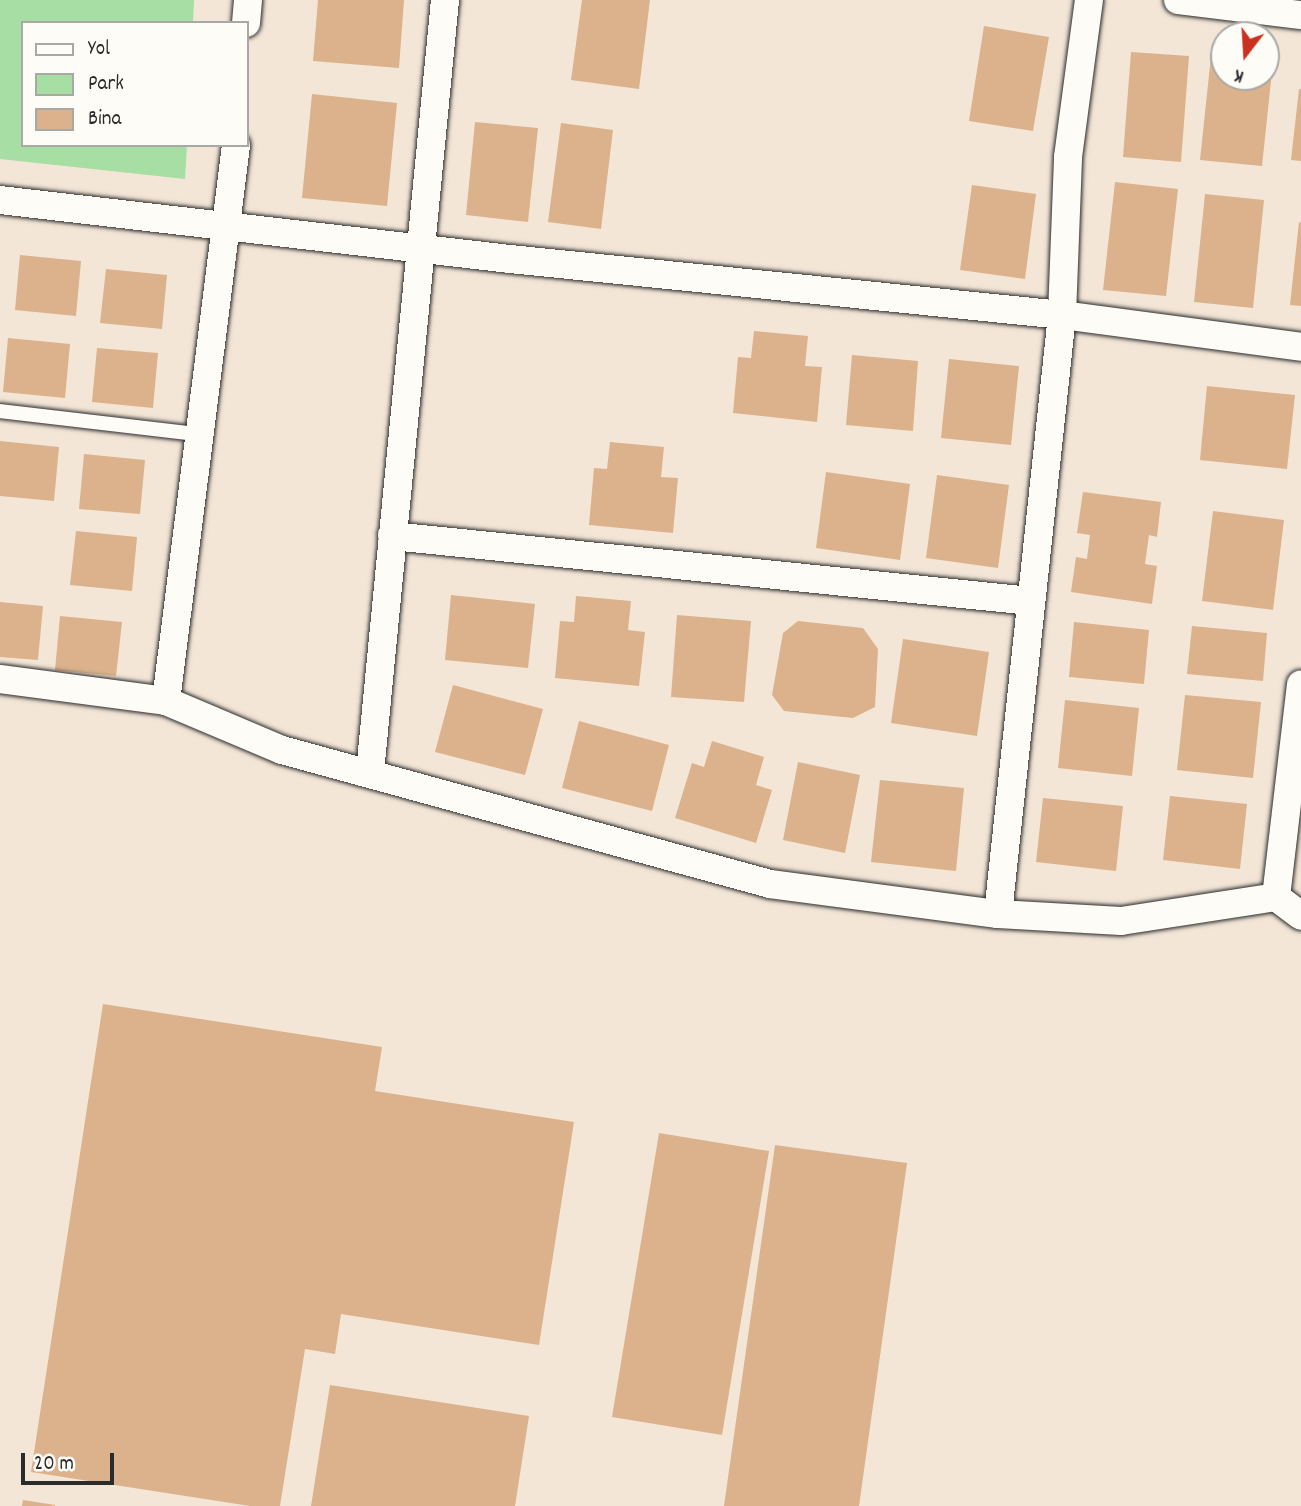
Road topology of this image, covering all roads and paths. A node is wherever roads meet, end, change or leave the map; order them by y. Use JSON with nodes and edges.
{"nodes":[{"id":1,"x":248,"y":0,"type":"edge"},
{"id":2,"x":445,"y":0,"type":"edge"},
{"id":3,"x":1089,"y":0,"type":"edge"},
{"id":4,"x":1178,"y":0,"type":"edge"},
{"id":5,"x":1301,"y":15,"type":"edge"},
{"id":6,"x":246,"y":21,"type":"edge"},
{"id":7,"x":236,"y":147,"type":"edge"},
{"id":8,"x":0,"y":200,"type":"edge"},
{"id":9,"x":229,"y":226,"type":"junction"},
{"id":10,"x":420,"y":248,"type":"junction"},
{"id":11,"x":1062,"y":315,"type":"junction"},
{"id":12,"x":1301,"y":346,"type":"edge"},
{"id":13,"x":0,"y":411,"type":"edge"},
{"id":14,"x":196,"y":434,"type":"junction"},
{"id":15,"x":392,"y":536,"type":"junction"},
{"id":16,"x":1031,"y":601,"type":"junction"},
{"id":17,"x":0,"y":679,"type":"edge"},
{"id":18,"x":1301,"y":684,"type":"edge"},
{"id":19,"x":166,"y":701,"type":"junction"},
{"id":20,"x":370,"y":772,"type":"junction"},
{"id":21,"x":1276,"y":897,"type":"junction"},
{"id":22,"x":998,"y":914,"type":"junction"},
{"id":23,"x":1301,"y":916,"type":"edge"}],
"edges":[{"from":1,"to":6,"type":"street"},
{"from":2,"to":10,"type":"street"},
{"from":3,"to":11,"type":"street"},
{"from":4,"to":5,"type":"street"},
{"from":7,"to":9,"type":"street"},
{"from":8,"to":9,"type":"street"},
{"from":9,"to":10,"type":"street"},
{"from":9,"to":14,"type":"street"},
{"from":10,"to":11,"type":"street"},
{"from":10,"to":15,"type":"street"},
{"from":11,"to":12,"type":"street"},
{"from":11,"to":16,"type":"street"},
{"from":13,"to":14,"type":"lane"},
{"from":14,"to":19,"type":"street"},
{"from":15,"to":16,"type":"street"},
{"from":15,"to":20,"type":"street"},
{"from":16,"to":22,"type":"street"},
{"from":17,"to":19,"type":"street"},
{"from":18,"to":21,"type":"street"},
{"from":19,"to":20,"type":"street"},
{"from":20,"to":22,"type":"street"},
{"from":21,"to":22,"type":"street"},
{"from":21,"to":23,"type":"street"}]}
